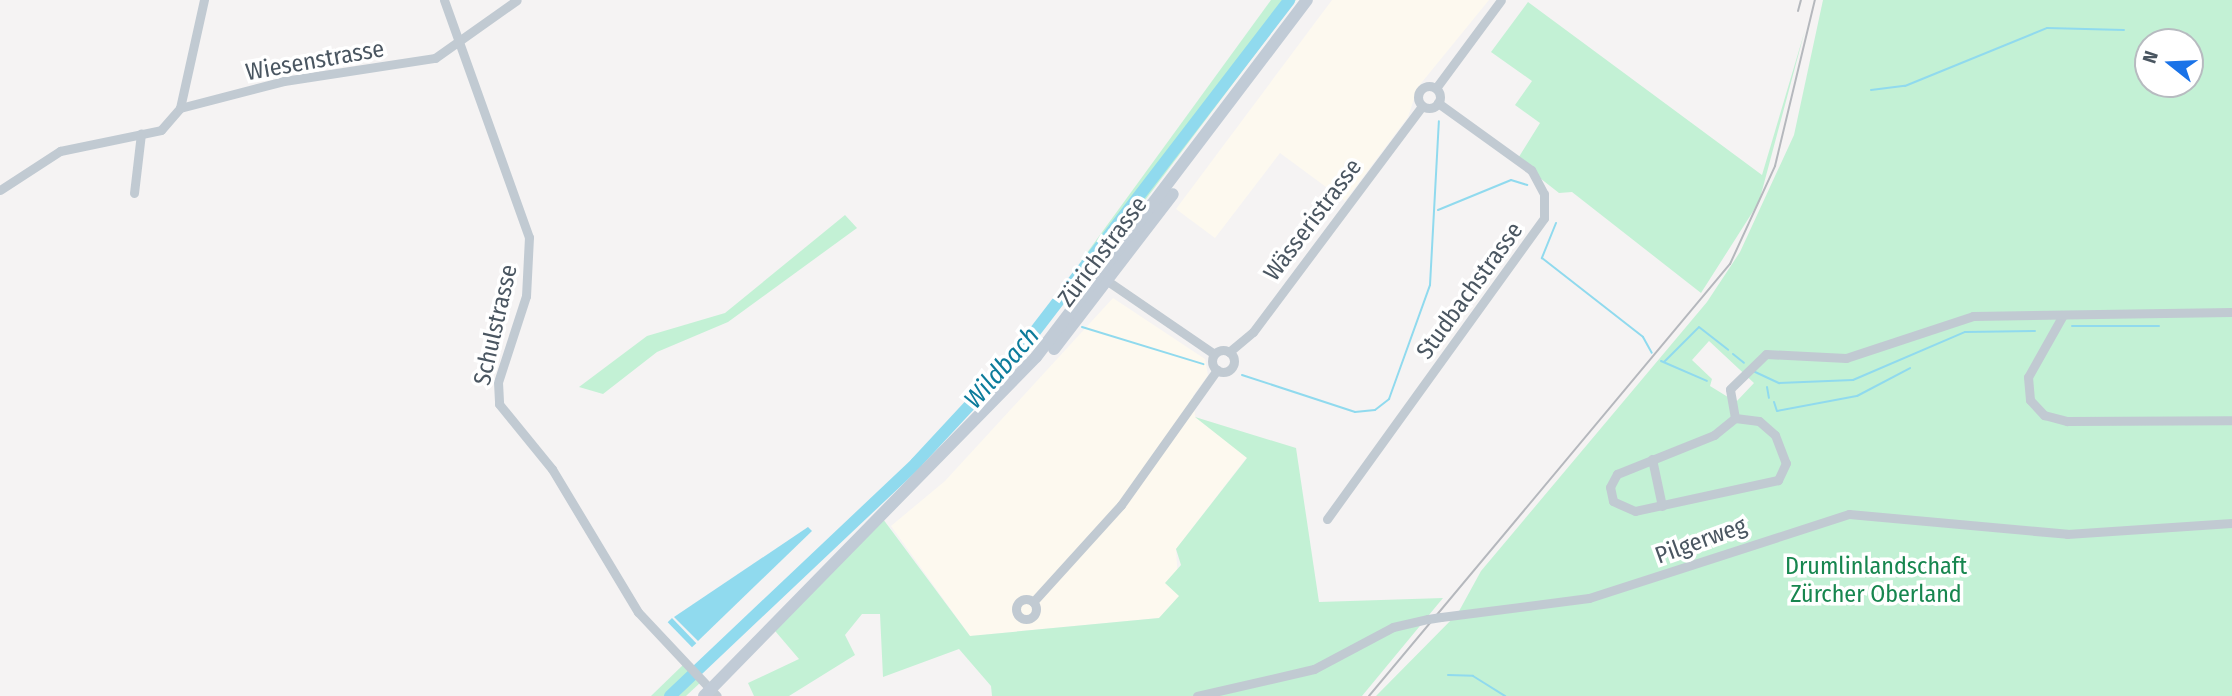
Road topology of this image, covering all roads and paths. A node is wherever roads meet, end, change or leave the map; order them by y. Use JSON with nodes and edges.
{"nodes":[{"id":1,"x":204,"y":0,"type":"edge"},
{"id":2,"x":444,"y":0,"type":"edge"},
{"id":3,"x":517,"y":0,"type":"edge"},
{"id":4,"x":1307,"y":0,"type":"edge"},
{"id":5,"x":1501,"y":0,"type":"edge"},
{"id":6,"x":458,"y":39,"type":"junction"},
{"id":7,"x":1436,"y":88,"type":"junction"},
{"id":8,"x":1438,"y":103,"type":"junction"},
{"id":9,"x":1422,"y":106,"type":"junction"},
{"id":10,"x":180,"y":108,"type":"junction"},
{"id":11,"x":141,"y":133,"type":"junction"},
{"id":12,"x":0,"y":190,"type":"edge"},
{"id":13,"x":134,"y":193,"type":"dead end"},
{"id":14,"x":1106,"y":279,"type":"junction"},
{"id":15,"x":2232,"y":312,"type":"edge"},
{"id":16,"x":2063,"y":315,"type":"junction"},
{"id":17,"x":1229,"y":352,"type":"junction"},
{"id":18,"x":1214,"y":355,"type":"junction"},
{"id":19,"x":1217,"y":370,"type":"junction"},
{"id":20,"x":1735,"y":418,"type":"junction"},
{"id":21,"x":2232,"y":420,"type":"edge"},
{"id":22,"x":1653,"y":459,"type":"junction"},
{"id":23,"x":901,"y":501,"type":"junction"},
{"id":24,"x":1662,"y":506,"type":"junction"},
{"id":25,"x":1327,"y":519,"type":"dead end"},
{"id":26,"x":2232,"y":523,"type":"edge"},
{"id":27,"x":1033,"y":602,"type":"dead end"},
{"id":28,"x":704,"y":685,"type":"edge"},
{"id":29,"x":693,"y":696,"type":"edge"},
{"id":30,"x":1197,"y":696,"type":"edge"}],
"edges":[{"from":1,"to":10,"type":"street"},
{"from":2,"to":6,"type":"street","name":"Schulstrasse"},
{"from":3,"to":6,"type":"street","name":"Wiesenstrasse"},
{"from":4,"to":14,"type":"main road","name":"Zürichstrasse"},
{"from":5,"to":7,"type":"street"},
{"from":6,"to":10,"type":"street","name":"Wiesenstrasse"},
{"from":6,"to":28,"type":"street","name":"Schulstrasse"},
{"from":7,"to":8,"type":"street"},
{"from":7,"to":9,"type":"street","name":"Wässeristrasse"},
{"from":8,"to":9,"type":"street"},
{"from":8,"to":25,"type":"street","name":"Studbachstrasse"},
{"from":9,"to":17,"type":"street","name":"Wässeristrasse"},
{"from":10,"to":11,"type":"street","name":"Wiesenstrasse"},
{"from":11,"to":12,"type":"street","name":"Wiesenstrasse"},
{"from":11,"to":13,"type":"street"},
{"from":14,"to":18,"type":"street"},
{"from":14,"to":23,"type":"main road","name":"Zürichstrasse"},
{"from":14,"to":23,"type":"main road","name":"Zürichstrasse"},
{"from":15,"to":16,"type":"street"},
{"from":16,"to":20,"type":"street"},
{"from":16,"to":21,"type":"street"},
{"from":17,"to":18,"type":"street"},
{"from":17,"to":19,"type":"street"},
{"from":18,"to":19,"type":"street"},
{"from":19,"to":27,"type":"street"},
{"from":20,"to":22,"type":"street"},
{"from":20,"to":24,"type":"street"},
{"from":22,"to":24,"type":"street"},
{"from":22,"to":24,"type":"street"},
{"from":23,"to":28,"type":"main road","name":"Zürichstrasse"},
{"from":26,"to":30,"type":"street","name":"Pilgerweg","bridge":true},
{"from":28,"to":29,"type":"main road","name":"Zürichstrasse"}]}
